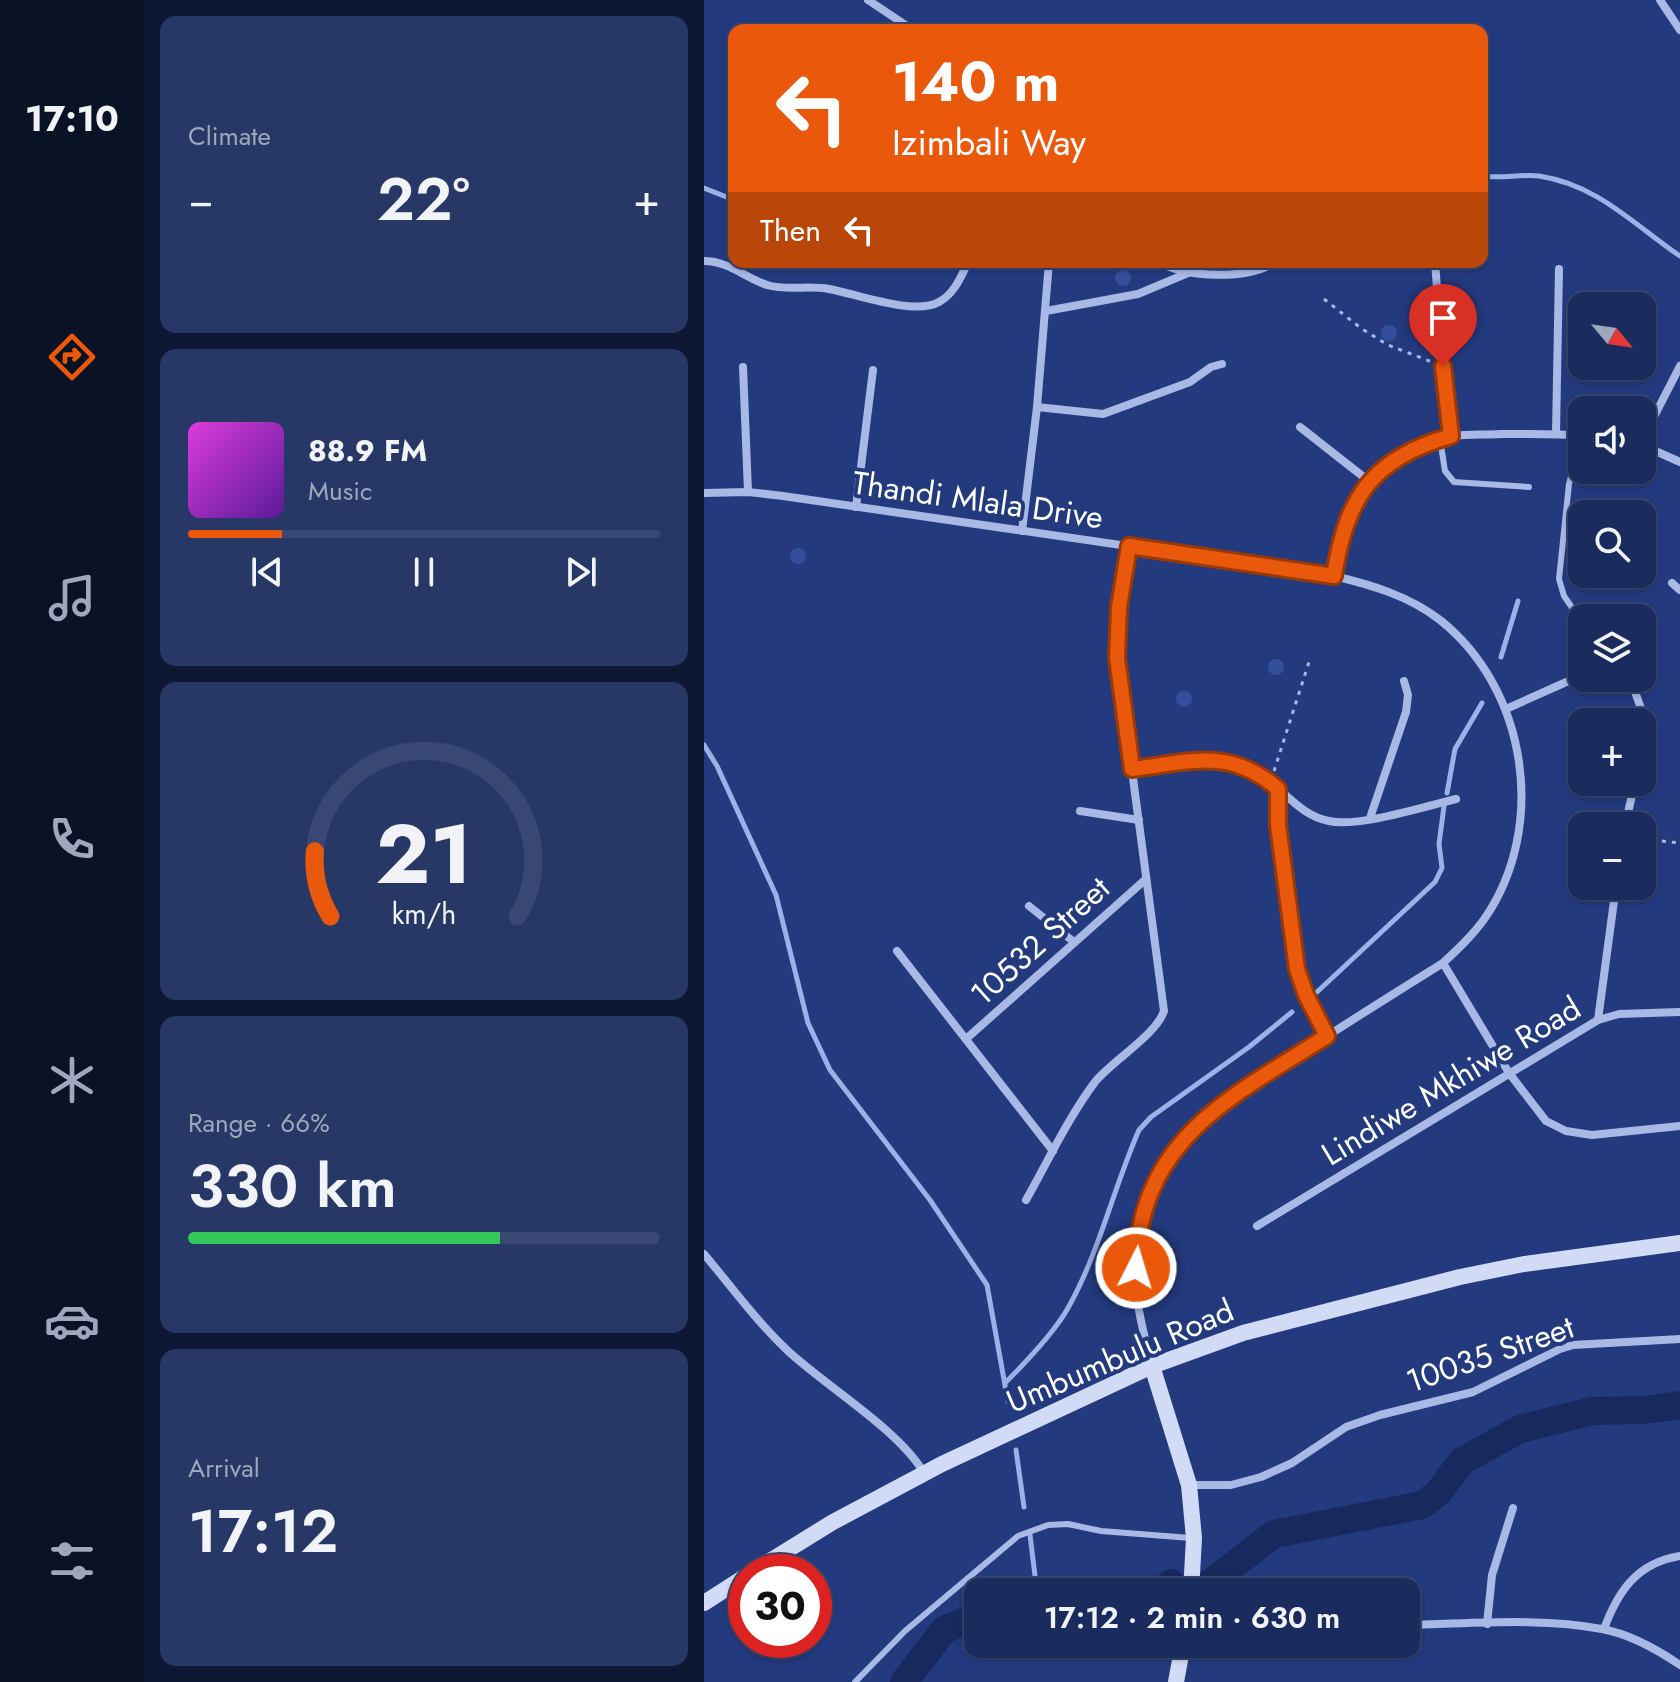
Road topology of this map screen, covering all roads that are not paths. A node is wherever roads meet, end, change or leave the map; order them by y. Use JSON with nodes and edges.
{"nodes":[{"id":1,"x":868,"y":0,"type":"edge"},
{"id":2,"x":1660,"y":0,"type":"edge"},
{"id":3,"x":904,"y":24,"type":"edge"},
{"id":4,"x":1680,"y":30,"type":"edge"},
{"id":5,"x":704,"y":261,"type":"edge"},
{"id":6,"x":728,"y":266,"type":"edge"},
{"id":7,"x":733,"y":268,"type":"edge"},
{"id":8,"x":965,"y":268,"type":"edge"},
{"id":9,"x":1049,"y":268,"type":"edge"},
{"id":10,"x":1175,"y":268,"type":"edge"},
{"id":11,"x":1262,"y":268,"type":"edge"},
{"id":12,"x":1435,"y":268,"type":"edge"},
{"id":13,"x":1559,"y":269,"type":"dead end"},
{"id":14,"x":1188,"y":273,"type":"junction"},
{"id":15,"x":1046,"y":311,"type":"junction"},
{"id":16,"x":1222,"y":364,"type":"dead end"},
{"id":17,"x":1680,"y":366,"type":"edge"},
{"id":18,"x":743,"y":367,"type":"dead end"},
{"id":19,"x":873,"y":370,"type":"dead end"},
{"id":20,"x":1037,"y":407,"type":"junction"},
{"id":21,"x":1656,"y":414,"type":"edge"},
{"id":22,"x":1300,"y":427,"type":"dead end"},
{"id":23,"x":1556,"y":433,"type":"junction"},
{"id":24,"x":1568,"y":434,"type":"edge"},
{"id":25,"x":1451,"y":436,"type":"junction"},
{"id":26,"x":1440,"y":439,"type":"junction"},
{"id":27,"x":1656,"y":449,"type":"edge"},
{"id":28,"x":1680,"y":462,"type":"edge"},
{"id":29,"x":1370,"y":482,"type":"junction"},
{"id":30,"x":1569,"y":484,"type":"edge"},
{"id":31,"x":1529,"y":487,"type":"dead end"},
{"id":32,"x":748,"y":492,"type":"junction"},
{"id":33,"x":704,"y":493,"type":"edge"},
{"id":34,"x":856,"y":507,"type":"junction"},
{"id":35,"x":1022,"y":531,"type":"junction"},
{"id":36,"x":1129,"y":546,"type":"junction"},
{"id":37,"x":1334,"y":576,"type":"junction"},
{"id":38,"x":1672,"y":583,"type":"dead end"},
{"id":39,"x":1680,"y":590,"type":"edge"},
{"id":40,"x":1570,"y":604,"type":"edge"},
{"id":41,"x":1404,"y":681,"type":"dead end"},
{"id":42,"x":1568,"y":681,"type":"edge"},
{"id":43,"x":1506,"y":709,"type":"junction"},
{"id":44,"x":1132,"y":769,"type":"junction"},
{"id":45,"x":1274,"y":786,"type":"junction"},
{"id":46,"x":1456,"y":799,"type":"dead end"},
{"id":47,"x":1080,"y":811,"type":"dead end"},
{"id":48,"x":1370,"y":818,"type":"junction"},
{"id":49,"x":1139,"y":820,"type":"junction"},
{"id":50,"x":1146,"y":879,"type":"junction"},
{"id":51,"x":1614,"y":900,"type":"edge"},
{"id":52,"x":1029,"y":906,"type":"dead end"},
{"id":53,"x":1074,"y":942,"type":"junction"},
{"id":54,"x":897,"y":951,"type":"dead end"},
{"id":55,"x":1443,"y":963,"type":"junction"},
{"id":56,"x":1680,"y":1012,"type":"edge"},
{"id":57,"x":1598,"y":1020,"type":"junction"},
{"id":58,"x":1327,"y":1036,"type":"junction"},
{"id":59,"x":966,"y":1039,"type":"junction"},
{"id":60,"x":1509,"y":1073,"type":"junction"},
{"id":61,"x":1680,"y":1126,"type":"edge"},
{"id":62,"x":1053,"y":1151,"type":"junction"},
{"id":63,"x":1026,"y":1200,"type":"dead end"},
{"id":64,"x":1257,"y":1226,"type":"dead end"},
{"id":65,"x":1680,"y":1243,"type":"edge"},
{"id":66,"x":704,"y":1254,"type":"edge"},
{"id":67,"x":1680,"y":1339,"type":"edge"},
{"id":68,"x":1152,"y":1366,"type":"junction"},
{"id":69,"x":924,"y":1473,"type":"junction"},
{"id":70,"x":1189,"y":1485,"type":"junction"},
{"id":71,"x":1513,"y":1508,"type":"dead end"},
{"id":72,"x":1194,"y":1538,"type":"junction"},
{"id":73,"x":781,"y":1554,"type":"edge"},
{"id":74,"x":1680,"y":1556,"type":"edge"},
{"id":75,"x":1192,"y":1578,"type":"edge"},
{"id":76,"x":728,"y":1588,"type":"edge"},
{"id":77,"x":704,"y":1603,"type":"edge"},
{"id":78,"x":1487,"y":1624,"type":"junction"},
{"id":79,"x":1420,"y":1625,"type":"edge"},
{"id":80,"x":1604,"y":1629,"type":"junction"},
{"id":81,"x":1180,"y":1658,"type":"edge"},
{"id":82,"x":1680,"y":1665,"type":"edge"},
{"id":83,"x":855,"y":1682,"type":"edge"},
{"id":84,"x":1176,"y":1682,"type":"edge"}],
"edges":[{"from":1,"to":3,"type":"street"},
{"from":2,"to":4,"type":"street"},
{"from":5,"to":6,"type":"street"},
{"from":7,"to":8,"type":"street"},
{"from":9,"to":15,"type":"street"},
{"from":10,"to":14,"type":"street"},
{"from":11,"to":14,"type":"street"},
{"from":12,"to":25,"type":"street"},
{"from":13,"to":23,"type":"street"},
{"from":14,"to":15,"type":"street"},
{"from":15,"to":20,"type":"street"},
{"from":16,"to":20,"type":"street"},
{"from":17,"to":21,"type":"street"},
{"from":18,"to":32,"type":"street"},
{"from":19,"to":34,"type":"street"},
{"from":20,"to":35,"type":"street"},
{"from":22,"to":29,"type":"street"},
{"from":23,"to":24,"type":"street"},
{"from":23,"to":25,"type":"street"},
{"from":25,"to":26,"type":"street"},
{"from":26,"to":29,"type":"street"},
{"from":26,"to":31,"type":"lane"},
{"from":27,"to":28,"type":"street"},
{"from":29,"to":37,"type":"street"},
{"from":30,"to":40,"type":"lane"},
{"from":32,"to":33,"type":"street","name":"Thandi Mlala Drive"},
{"from":32,"to":34,"type":"street","name":"Thandi Mlala Drive"},
{"from":34,"to":35,"type":"street","name":"Thandi Mlala Drive"},
{"from":35,"to":36,"type":"street","name":"Thandi Mlala Drive"},
{"from":36,"to":37,"type":"street","name":"Thandi Mlala Drive"},
{"from":36,"to":44,"type":"street"},
{"from":37,"to":43,"type":"street","name":"Thandi Mlala Drive"},
{"from":38,"to":39,"type":"street"},
{"from":41,"to":48,"type":"street"},
{"from":42,"to":43,"type":"street"},
{"from":43,"to":55,"type":"street","name":"Thandi Mlala Drive"},
{"from":44,"to":45,"type":"street"},
{"from":44,"to":49,"type":"street"},
{"from":45,"to":48,"type":"street"},
{"from":45,"to":58,"type":"street"},
{"from":46,"to":48,"type":"street"},
{"from":47,"to":49,"type":"street"},
{"from":49,"to":50,"type":"street"},
{"from":50,"to":53,"type":"street","name":"10532 Street"},
{"from":50,"to":62,"type":"street"},
{"from":51,"to":57,"type":"street"},
{"from":52,"to":53,"type":"street"},
{"from":53,"to":59,"type":"street","name":"10532 Street"},
{"from":54,"to":59,"type":"street"},
{"from":55,"to":58,"type":"street","name":"Thandi Mlala Drive"},
{"from":55,"to":60,"type":"street"},
{"from":56,"to":57,"type":"street","name":"Lindiwe Mkhiwe Road"},
{"from":57,"to":60,"type":"street","name":"Lindiwe Mkhiwe Road"},
{"from":58,"to":68,"type":"street","name":"Thandi Mlala Drive"},
{"from":59,"to":62,"type":"street"},
{"from":60,"to":61,"type":"street"},
{"from":60,"to":64,"type":"street","name":"Lindiwe Mkhiwe Road"},
{"from":62,"to":63,"type":"street"},
{"from":65,"to":68,"type":"main road","name":"Umbumbulu Road"},
{"from":66,"to":69,"type":"street"},
{"from":67,"to":70,"type":"street","name":"10035 Street"},
{"from":68,"to":69,"type":"main road","name":"Umbumbulu Road"},
{"from":68,"to":70,"type":"main road"},
{"from":69,"to":73,"type":"main road","name":"Umbumbulu Road"},
{"from":70,"to":72,"type":"main road"},
{"from":71,"to":78,"type":"street"},
{"from":72,"to":75,"type":"main road"},
{"from":72,"to":83,"type":"lane"},
{"from":74,"to":80,"type":"street"},
{"from":76,"to":77,"type":"main road"},
{"from":78,"to":79,"type":"street"},
{"from":78,"to":80,"type":"street"},
{"from":80,"to":82,"type":"street"},
{"from":81,"to":84,"type":"main road"}]}
